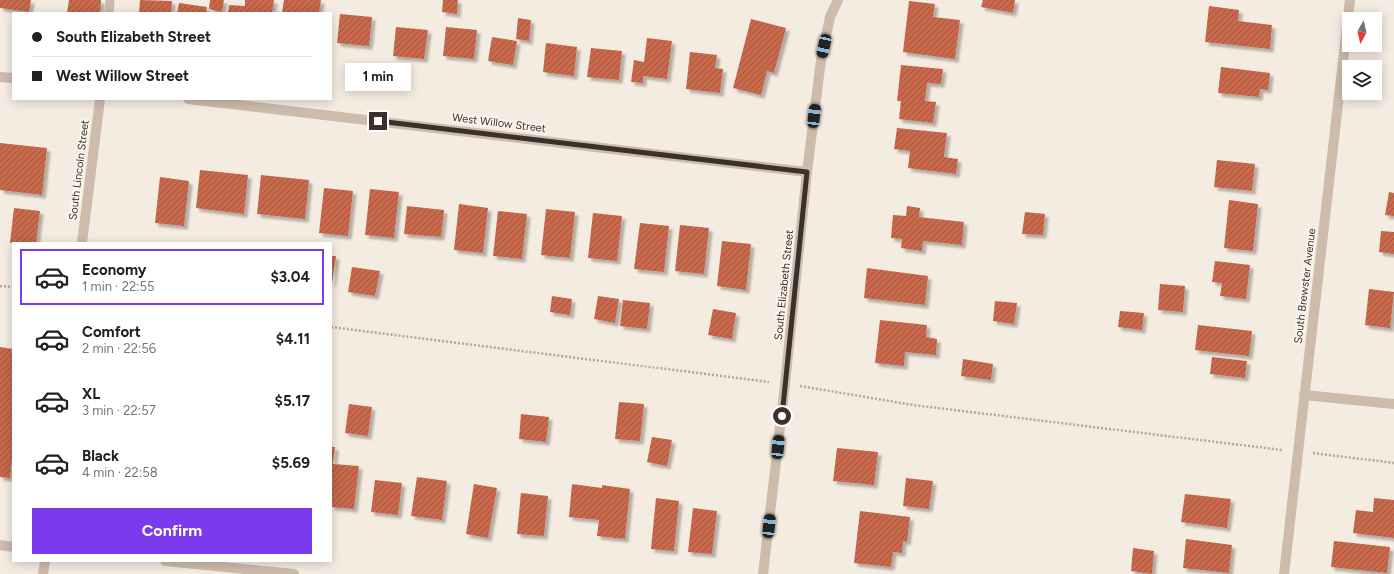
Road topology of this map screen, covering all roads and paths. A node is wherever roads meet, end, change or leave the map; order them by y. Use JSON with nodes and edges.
{"nodes":[{"id":1,"x":110,"y":0,"type":"edge"},
{"id":2,"x":838,"y":0,"type":"edge"},
{"id":3,"x":1350,"y":0,"type":"edge"},
{"id":4,"x":109,"y":12,"type":"edge"},
{"id":5,"x":0,"y":77,"type":"edge"},
{"id":6,"x":12,"y":78,"type":"edge"},
{"id":7,"x":100,"y":100,"type":"edge"},
{"id":8,"x":196,"y":100,"type":"edge"},
{"id":9,"x":807,"y":172,"type":"junction"},
{"id":10,"x":82,"y":242,"type":"edge"},
{"id":11,"x":0,"y":286,"type":"edge"},
{"id":12,"x":12,"y":287,"type":"edge"},
{"id":13,"x":332,"y":327,"type":"edge"},
{"id":14,"x":768,"y":382,"type":"dead end"},
{"id":15,"x":798,"y":386,"type":"dead end"},
{"id":16,"x":1304,"y":395,"type":"junction"},
{"id":17,"x":1394,"y":404,"type":"edge"},
{"id":18,"x":1284,"y":450,"type":"dead end"},
{"id":19,"x":1314,"y":454,"type":"dead end"},
{"id":20,"x":1394,"y":463,"type":"edge"},
{"id":21,"x":0,"y":545,"type":"edge"},
{"id":22,"x":12,"y":546,"type":"edge"},
{"id":23,"x":45,"y":562,"type":"edge"},
{"id":24,"x":175,"y":562,"type":"edge"},
{"id":25,"x":43,"y":574,"type":"edge"},
{"id":26,"x":294,"y":574,"type":"edge"},
{"id":27,"x":763,"y":574,"type":"edge"},
{"id":28,"x":1284,"y":574,"type":"edge"}],
"edges":[{"from":1,"to":4,"type":"lane"},
{"from":2,"to":9,"type":"street","name":"South Elizabeth Street"},
{"from":3,"to":16,"type":"street","name":"South Brewster Avenue"},
{"from":5,"to":6,"type":"street"},
{"from":7,"to":10,"type":"street","name":"South Lincoln Street"},
{"from":8,"to":9,"type":"street","name":"West Willow Street"},
{"from":9,"to":27,"type":"street","name":"South Elizabeth Street"},
{"from":11,"to":12,"type":"path"},
{"from":13,"to":14,"type":"path"},
{"from":15,"to":18,"type":"path"},
{"from":16,"to":17,"type":"street"},
{"from":16,"to":28,"type":"street","name":"South Brewster Avenue"},
{"from":19,"to":20,"type":"path"},
{"from":21,"to":22,"type":"street"},
{"from":23,"to":25,"type":"street"},
{"from":24,"to":26,"type":"street"}]}
